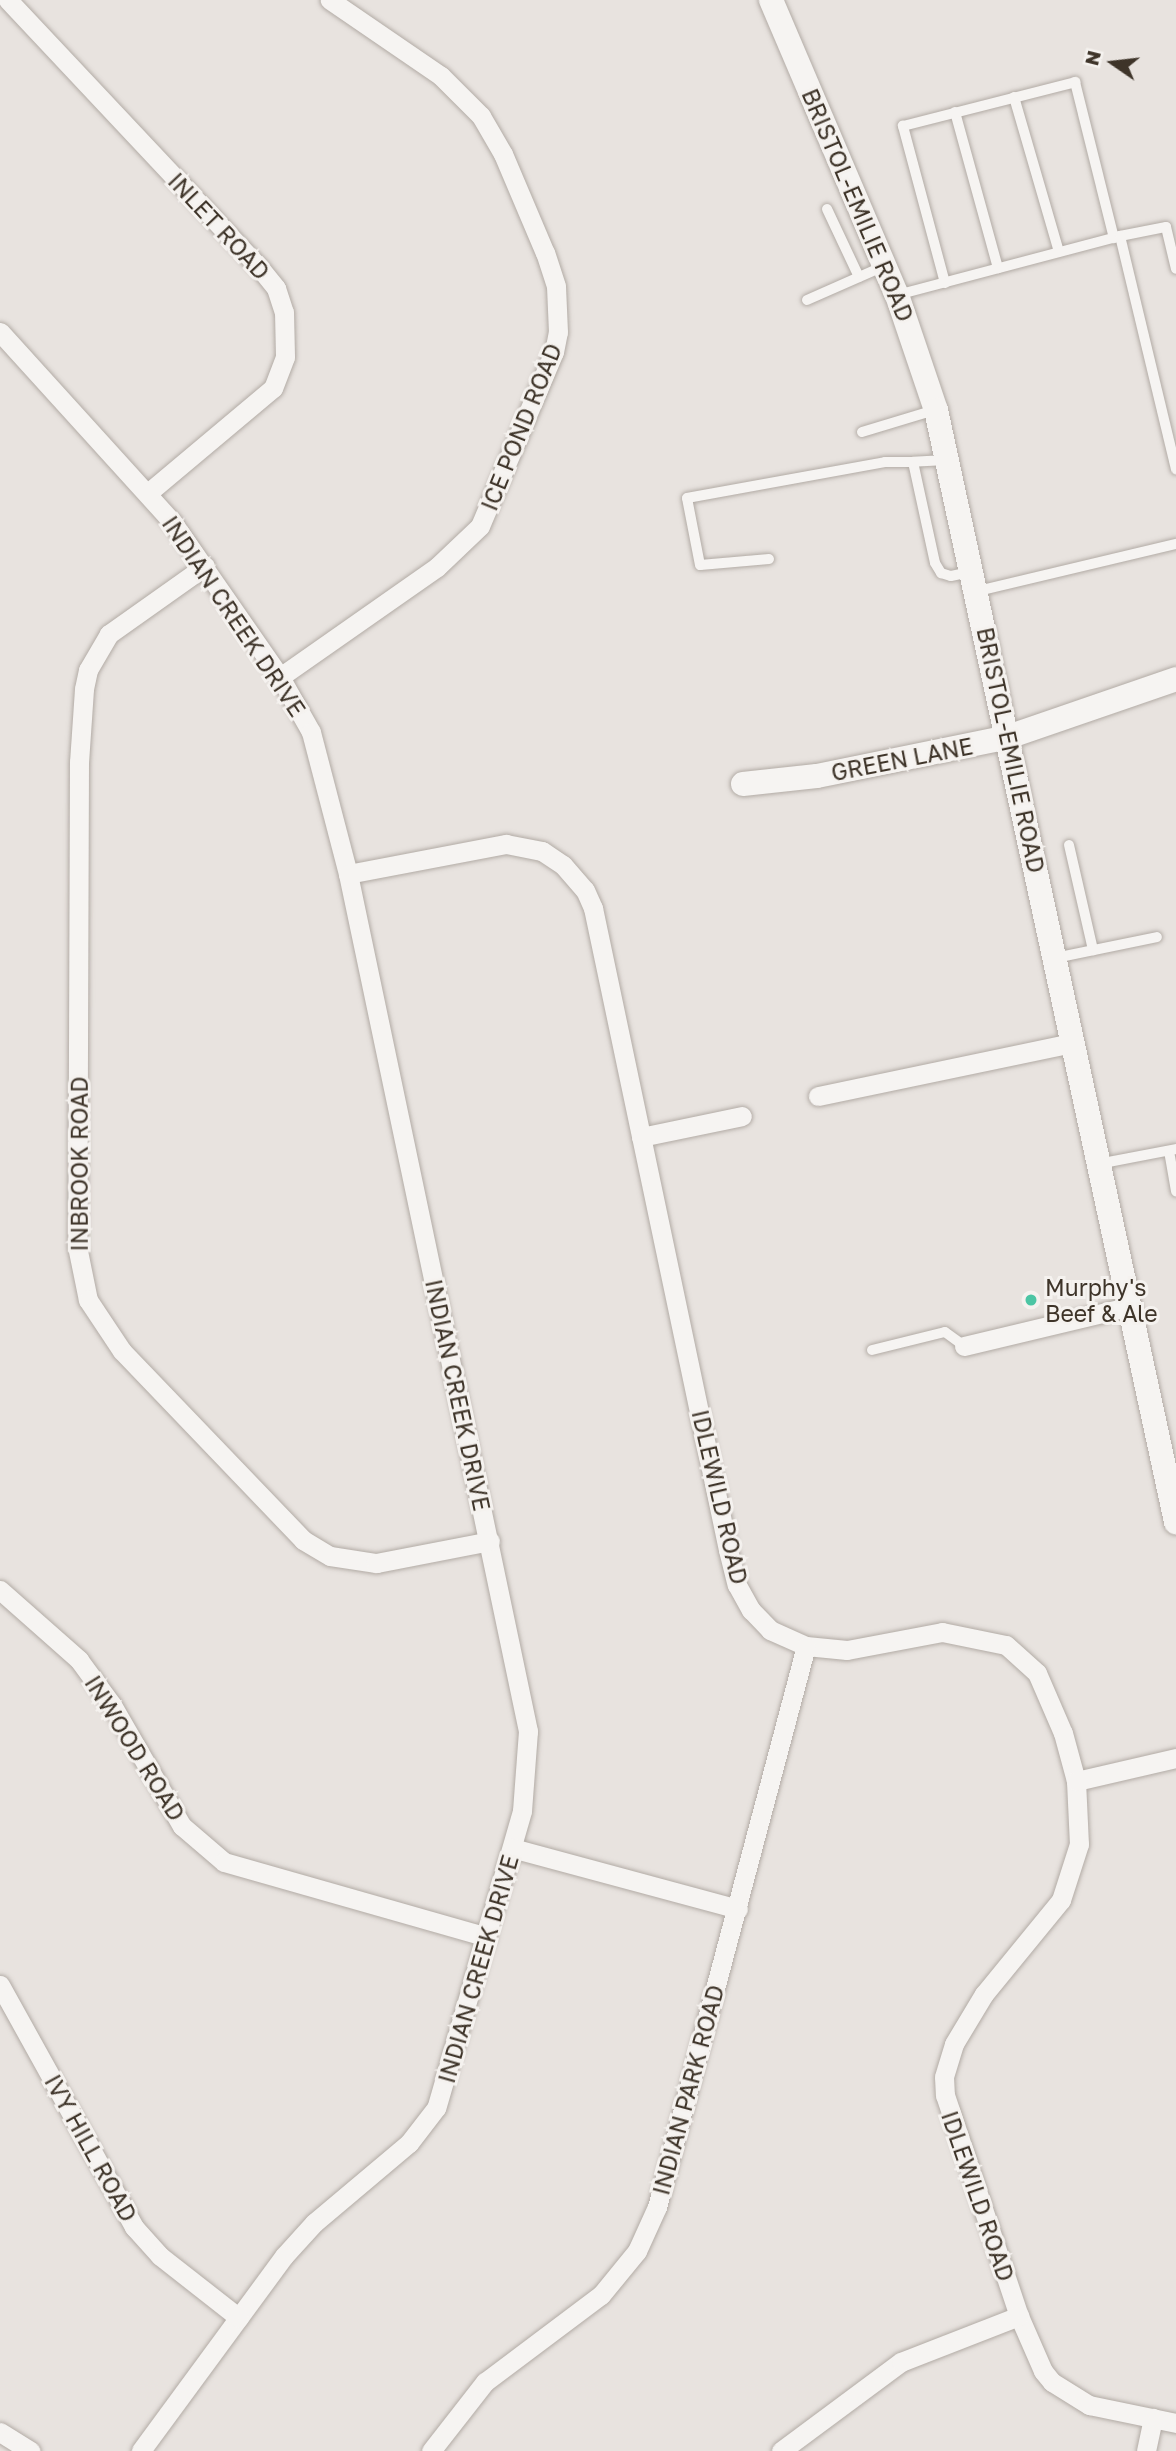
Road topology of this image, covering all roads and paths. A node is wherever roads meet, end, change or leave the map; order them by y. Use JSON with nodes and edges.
{"nodes":[{"id":1,"x":8,"y":0,"type":"edge"},
{"id":2,"x":330,"y":0,"type":"edge"},
{"id":3,"x":771,"y":0,"type":"edge"},
{"id":4,"x":1014,"y":97,"type":"junction"},
{"id":5,"x":955,"y":112,"type":"junction"},
{"id":6,"x":827,"y":209,"type":"dead end"},
{"id":7,"x":1117,"y":237,"type":"junction"},
{"id":8,"x":1059,"y":252,"type":"junction"},
{"id":9,"x":884,"y":266,"type":"junction"},
{"id":10,"x":998,"y":268,"type":"junction"},
{"id":11,"x":1176,"y":269,"type":"edge"},
{"id":12,"x":859,"y":277,"type":"junction"},
{"id":13,"x":945,"y":283,"type":"junction"},
{"id":14,"x":897,"y":295,"type":"junction"},
{"id":15,"x":807,"y":300,"type":"dead end"},
{"id":16,"x":0,"y":332,"type":"edge"},
{"id":17,"x":936,"y":410,"type":"junction"},
{"id":18,"x":862,"y":432,"type":"dead end"},
{"id":19,"x":948,"y":460,"type":"junction"},
{"id":20,"x":913,"y":462,"type":"junction"},
{"id":21,"x":1176,"y":469,"type":"edge"},
{"id":22,"x":148,"y":493,"type":"junction"},
{"id":23,"x":1176,"y":544,"type":"edge"},
{"id":24,"x":769,"y":559,"type":"dead end"},
{"id":25,"x":205,"y":566,"type":"junction"},
{"id":26,"x":976,"y":581,"type":"junction"},
{"id":27,"x":280,"y":677,"type":"junction"},
{"id":28,"x":1176,"y":679,"type":"edge"},
{"id":29,"x":1009,"y":737,"type":"junction"},
{"id":30,"x":743,"y":784,"type":"dead end"},
{"id":31,"x":1069,"y":845,"type":"dead end"},
{"id":32,"x":348,"y":874,"type":"junction"},
{"id":33,"x":1157,"y":937,"type":"dead end"},
{"id":34,"x":1093,"y":950,"type":"junction"},
{"id":35,"x":1054,"y":958,"type":"junction"},
{"id":36,"x":1072,"y":1043,"type":"junction"},
{"id":37,"x":818,"y":1096,"type":"dead end"},
{"id":38,"x":742,"y":1116,"type":"dead end"},
{"id":39,"x":641,"y":1138,"type":"junction"},
{"id":40,"x":1173,"y":1150,"type":"edge"},
{"id":41,"x":1097,"y":1165,"type":"junction"},
{"id":42,"x":1176,"y":1191,"type":"edge"},
{"id":43,"x":1129,"y":1307,"type":"junction"},
{"id":44,"x":964,"y":1346,"type":"joint"},
{"id":45,"x":872,"y":1350,"type":"dead end"},
{"id":46,"x":1176,"y":1522,"type":"edge"},
{"id":47,"x":490,"y":1541,"type":"junction"},
{"id":48,"x":0,"y":1590,"type":"edge"},
{"id":49,"x":806,"y":1647,"type":"junction"},
{"id":50,"x":1176,"y":1758,"type":"edge"},
{"id":51,"x":1076,"y":1781,"type":"junction"},
{"id":52,"x":512,"y":1848,"type":"junction"},
{"id":53,"x":738,"y":1909,"type":"junction"},
{"id":54,"x":487,"y":1937,"type":"junction"},
{"id":55,"x":0,"y":1985,"type":"edge"},
{"id":56,"x":1019,"y":2315,"type":"junction"},
{"id":57,"x":239,"y":2318,"type":"junction"},
{"id":58,"x":1153,"y":2418,"type":"junction"},
{"id":59,"x":1176,"y":2423,"type":"edge"},
{"id":60,"x":0,"y":2432,"type":"edge"},
{"id":61,"x":30,"y":2451,"type":"edge"},
{"id":62,"x":141,"y":2451,"type":"edge"},
{"id":63,"x":431,"y":2451,"type":"edge"},
{"id":64,"x":781,"y":2451,"type":"edge"},
{"id":65,"x":1146,"y":2451,"type":"edge"}],
"edges":[{"from":1,"to":22,"type":"street","name":"INLET ROAD"},
{"from":2,"to":27,"type":"street","name":"ICE POND ROAD"},
{"from":3,"to":9,"type":"street","name":"BRISTOL-EMILIE ROAD"},
{"from":4,"to":5,"type":"lane"},
{"from":4,"to":7,"type":"lane"},
{"from":4,"to":8,"type":"lane"},
{"from":5,"to":10,"type":"lane"},
{"from":5,"to":13,"type":"lane"},
{"from":6,"to":12,"type":"lane"},
{"from":7,"to":8,"type":"lane"},
{"from":7,"to":11,"type":"lane"},
{"from":7,"to":21,"type":"lane"},
{"from":8,"to":10,"type":"lane"},
{"from":9,"to":12,"type":"lane"},
{"from":9,"to":14,"type":"street","name":"BRISTOL-EMILIE ROAD"},
{"from":10,"to":13,"type":"lane"},
{"from":12,"to":15,"type":"lane"},
{"from":13,"to":14,"type":"lane"},
{"from":14,"to":17,"type":"street","name":"BRISTOL-EMILIE ROAD"},
{"from":16,"to":22,"type":"street","name":"INDIAN CREEK DRIVE"},
{"from":17,"to":18,"type":"lane"},
{"from":17,"to":19,"type":"street","name":"BRISTOL-EMILIE ROAD"},
{"from":19,"to":20,"type":"lane"},
{"from":19,"to":26,"type":"street","name":"BRISTOL-EMILIE ROAD"},
{"from":20,"to":24,"type":"lane"},
{"from":20,"to":26,"type":"lane"},
{"from":22,"to":25,"type":"street","name":"INDIAN CREEK DRIVE"},
{"from":23,"to":26,"type":"lane"},
{"from":25,"to":27,"type":"street","name":"INDIAN CREEK DRIVE"},
{"from":25,"to":47,"type":"street","name":"INBROOK ROAD"},
{"from":26,"to":29,"type":"street","name":"BRISTOL-EMILIE ROAD"},
{"from":27,"to":32,"type":"street","name":"INDIAN CREEK DRIVE"},
{"from":28,"to":29,"type":"street","name":"GREEN LANE"},
{"from":29,"to":30,"type":"street","name":"GREEN LANE"},
{"from":29,"to":35,"type":"street","name":"BRISTOL-EMILIE ROAD"},
{"from":31,"to":34,"type":"lane"},
{"from":32,"to":39,"type":"street","name":"IDLEWILD ROAD"},
{"from":32,"to":47,"type":"street","name":"INDIAN CREEK DRIVE"},
{"from":33,"to":34,"type":"lane"},
{"from":34,"to":35,"type":"lane"},
{"from":35,"to":36,"type":"street","name":"BRISTOL-EMILIE ROAD"},
{"from":36,"to":37,"type":"street"},
{"from":36,"to":41,"type":"street","name":"BRISTOL-EMILIE ROAD"},
{"from":38,"to":39,"type":"street"},
{"from":39,"to":49,"type":"street","name":"IDLEWILD ROAD"},
{"from":40,"to":41,"type":"lane"},
{"from":40,"to":42,"type":"lane"},
{"from":41,"to":43,"type":"street","name":"BRISTOL-EMILIE ROAD"},
{"from":43,"to":44,"type":"street"},
{"from":43,"to":46,"type":"street","name":"BRISTOL-EMILIE ROAD"},
{"from":44,"to":45,"type":"lane"},
{"from":47,"to":52,"type":"street","name":"INDIAN CREEK DRIVE"},
{"from":48,"to":54,"type":"street","name":"INWOOD ROAD"},
{"from":49,"to":51,"type":"street","name":"IDLEWILD ROAD"},
{"from":49,"to":53,"type":"street","name":"INDIAN PARK ROAD"},
{"from":50,"to":51,"type":"street"},
{"from":51,"to":56,"type":"street","name":"IDLEWILD ROAD"},
{"from":52,"to":53,"type":"street"},
{"from":52,"to":54,"type":"street","name":"INDIAN CREEK DRIVE"},
{"from":53,"to":63,"type":"street","name":"INDIAN PARK ROAD"},
{"from":54,"to":57,"type":"street","name":"INDIAN CREEK DRIVE"},
{"from":55,"to":57,"type":"street","name":"IVY HILL ROAD"},
{"from":56,"to":58,"type":"street","name":"IDLEWILD ROAD"},
{"from":56,"to":64,"type":"street"},
{"from":57,"to":62,"type":"street","name":"INDIAN CREEK DRIVE"},
{"from":58,"to":59,"type":"street","name":"IDLEWILD ROAD"},
{"from":58,"to":65,"type":"street"},
{"from":60,"to":61,"type":"street"}]}
